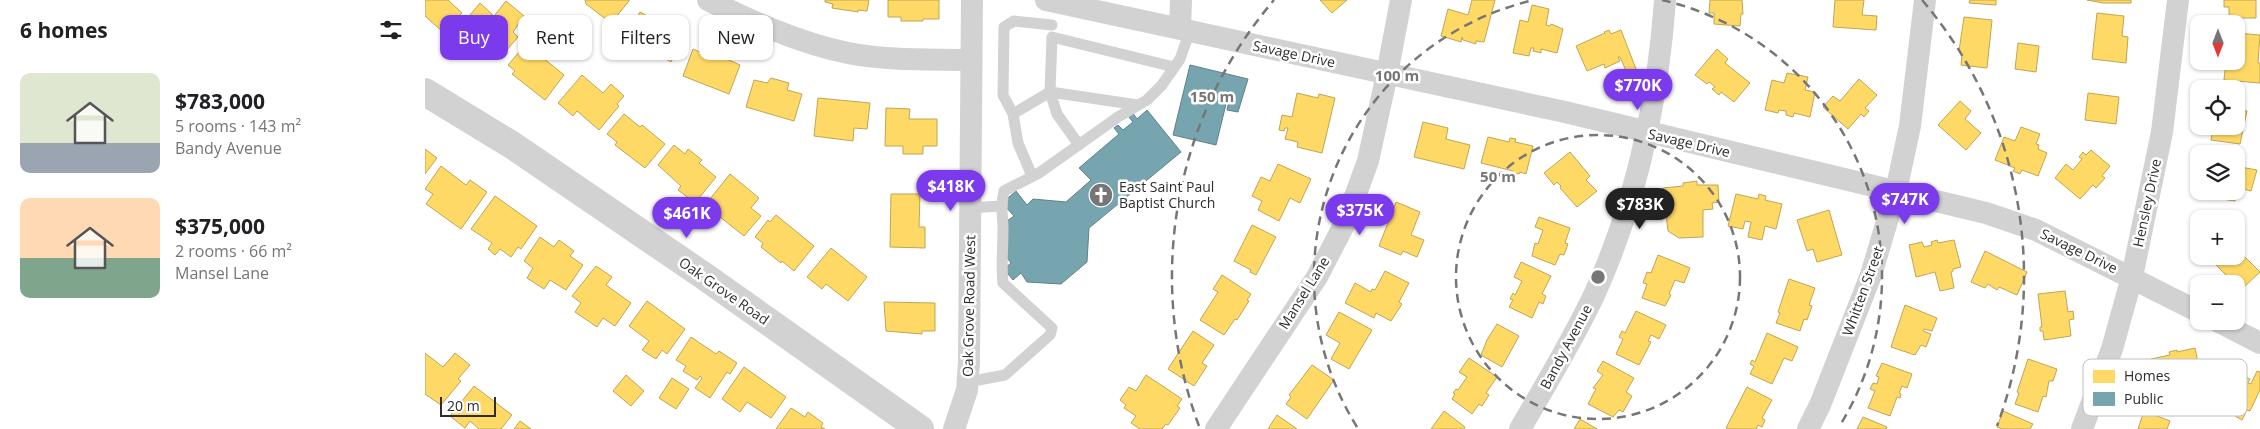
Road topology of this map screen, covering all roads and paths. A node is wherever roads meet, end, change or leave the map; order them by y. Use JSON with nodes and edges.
{"nodes":[{"id":1,"x":708,"y":0,"type":"edge"},
{"id":2,"x":972,"y":0,"type":"edge"},
{"id":3,"x":1181,"y":0,"type":"edge"},
{"id":4,"x":1401,"y":0,"type":"edge"},
{"id":5,"x":1665,"y":0,"type":"edge"},
{"id":6,"x":1925,"y":0,"type":"edge"},
{"id":7,"x":2178,"y":0,"type":"edge"},
{"id":8,"x":1051,"y":1,"type":"edge"},
{"id":9,"x":1185,"y":30,"type":"junction"},
{"id":10,"x":1052,"y":31,"type":"junction"},
{"id":11,"x":971,"y":60,"type":"junction"},
{"id":12,"x":1177,"y":63,"type":"junction"},
{"id":13,"x":1387,"y":74,"type":"junction"},
{"id":14,"x":425,"y":92,"type":"edge"},
{"id":15,"x":1050,"y":92,"type":"junction"},
{"id":16,"x":1139,"y":105,"type":"junction"},
{"id":17,"x":1013,"y":114,"type":"junction"},
{"id":18,"x":1647,"y":133,"type":"junction"},
{"id":19,"x":1079,"y":144,"type":"junction"},
{"id":20,"x":1032,"y":176,"type":"junction"},
{"id":21,"x":1896,"y":192,"type":"junction"},
{"id":22,"x":1000,"y":206,"type":"junction"},
{"id":23,"x":970,"y":208,"type":"junction"},
{"id":24,"x":2132,"y":276,"type":"junction"},
{"id":25,"x":2190,"y":307,"type":"edge"},
{"id":26,"x":2235,"y":330,"type":"edge"},
{"id":27,"x":2260,"y":343,"type":"edge"},
{"id":28,"x":2108,"y":359,"type":"edge"},
{"id":29,"x":968,"y":382,"type":"junction"},
{"id":30,"x":2087,"y":416,"type":"edge"},
{"id":31,"x":920,"y":429,"type":"edge"},
{"id":32,"x":954,"y":429,"type":"edge"},
{"id":33,"x":1216,"y":429,"type":"edge"},
{"id":34,"x":1520,"y":429,"type":"edge"},
{"id":35,"x":1808,"y":429,"type":"edge"},
{"id":36,"x":2082,"y":429,"type":"edge"}],
"edges":[{"from":1,"to":11,"type":"street"},
{"from":2,"to":11,"type":"street","name":"Oak Grove Road West"},
{"from":3,"to":9,"type":"street"},
{"from":4,"to":13,"type":"street","name":"Mansel Lane"},
{"from":5,"to":18,"type":"street","name":"Bandy Avenue"},
{"from":6,"to":21,"type":"street","name":"Whitten Street"},
{"from":7,"to":24,"type":"street","name":"Hensley Drive"},
{"from":8,"to":9,"type":"street","name":"Savage Drive"},
{"from":8,"to":10,"type":"lane"},
{"from":9,"to":12,"type":"lane"},
{"from":9,"to":13,"type":"street","name":"Savage Drive"},
{"from":10,"to":12,"type":"lane"},
{"from":10,"to":15,"type":"lane"},
{"from":10,"to":17,"type":"lane"},
{"from":11,"to":23,"type":"street","name":"Oak Grove Road West"},
{"from":12,"to":16,"type":"lane"},
{"from":13,"to":18,"type":"street","name":"Savage Drive"},
{"from":13,"to":33,"type":"street","name":"Mansel Lane"},
{"from":14,"to":31,"type":"street","name":"Oak Grove Road"},
{"from":15,"to":16,"type":"lane"},
{"from":15,"to":17,"type":"lane"},
{"from":15,"to":19,"type":"lane"},
{"from":16,"to":19,"type":"lane"},
{"from":17,"to":20,"type":"lane"},
{"from":18,"to":21,"type":"street","name":"Savage Drive"},
{"from":18,"to":34,"type":"street","name":"Bandy Avenue"},
{"from":19,"to":20,"type":"lane"},
{"from":20,"to":22,"type":"lane"},
{"from":21,"to":24,"type":"street","name":"Savage Drive"},
{"from":21,"to":35,"type":"street","name":"Whitten Street"},
{"from":22,"to":23,"type":"lane"},
{"from":22,"to":29,"type":"lane"},
{"from":23,"to":29,"type":"street","name":"Oak Grove Road West"},
{"from":24,"to":25,"type":"street","name":"Savage Drive"},
{"from":24,"to":28,"type":"street","name":"Hensley Drive"},
{"from":26,"to":27,"type":"street"},
{"from":29,"to":32,"type":"street","name":"Oak Grove Road West"},
{"from":30,"to":36,"type":"street","name":"Hensley Drive"}]}
